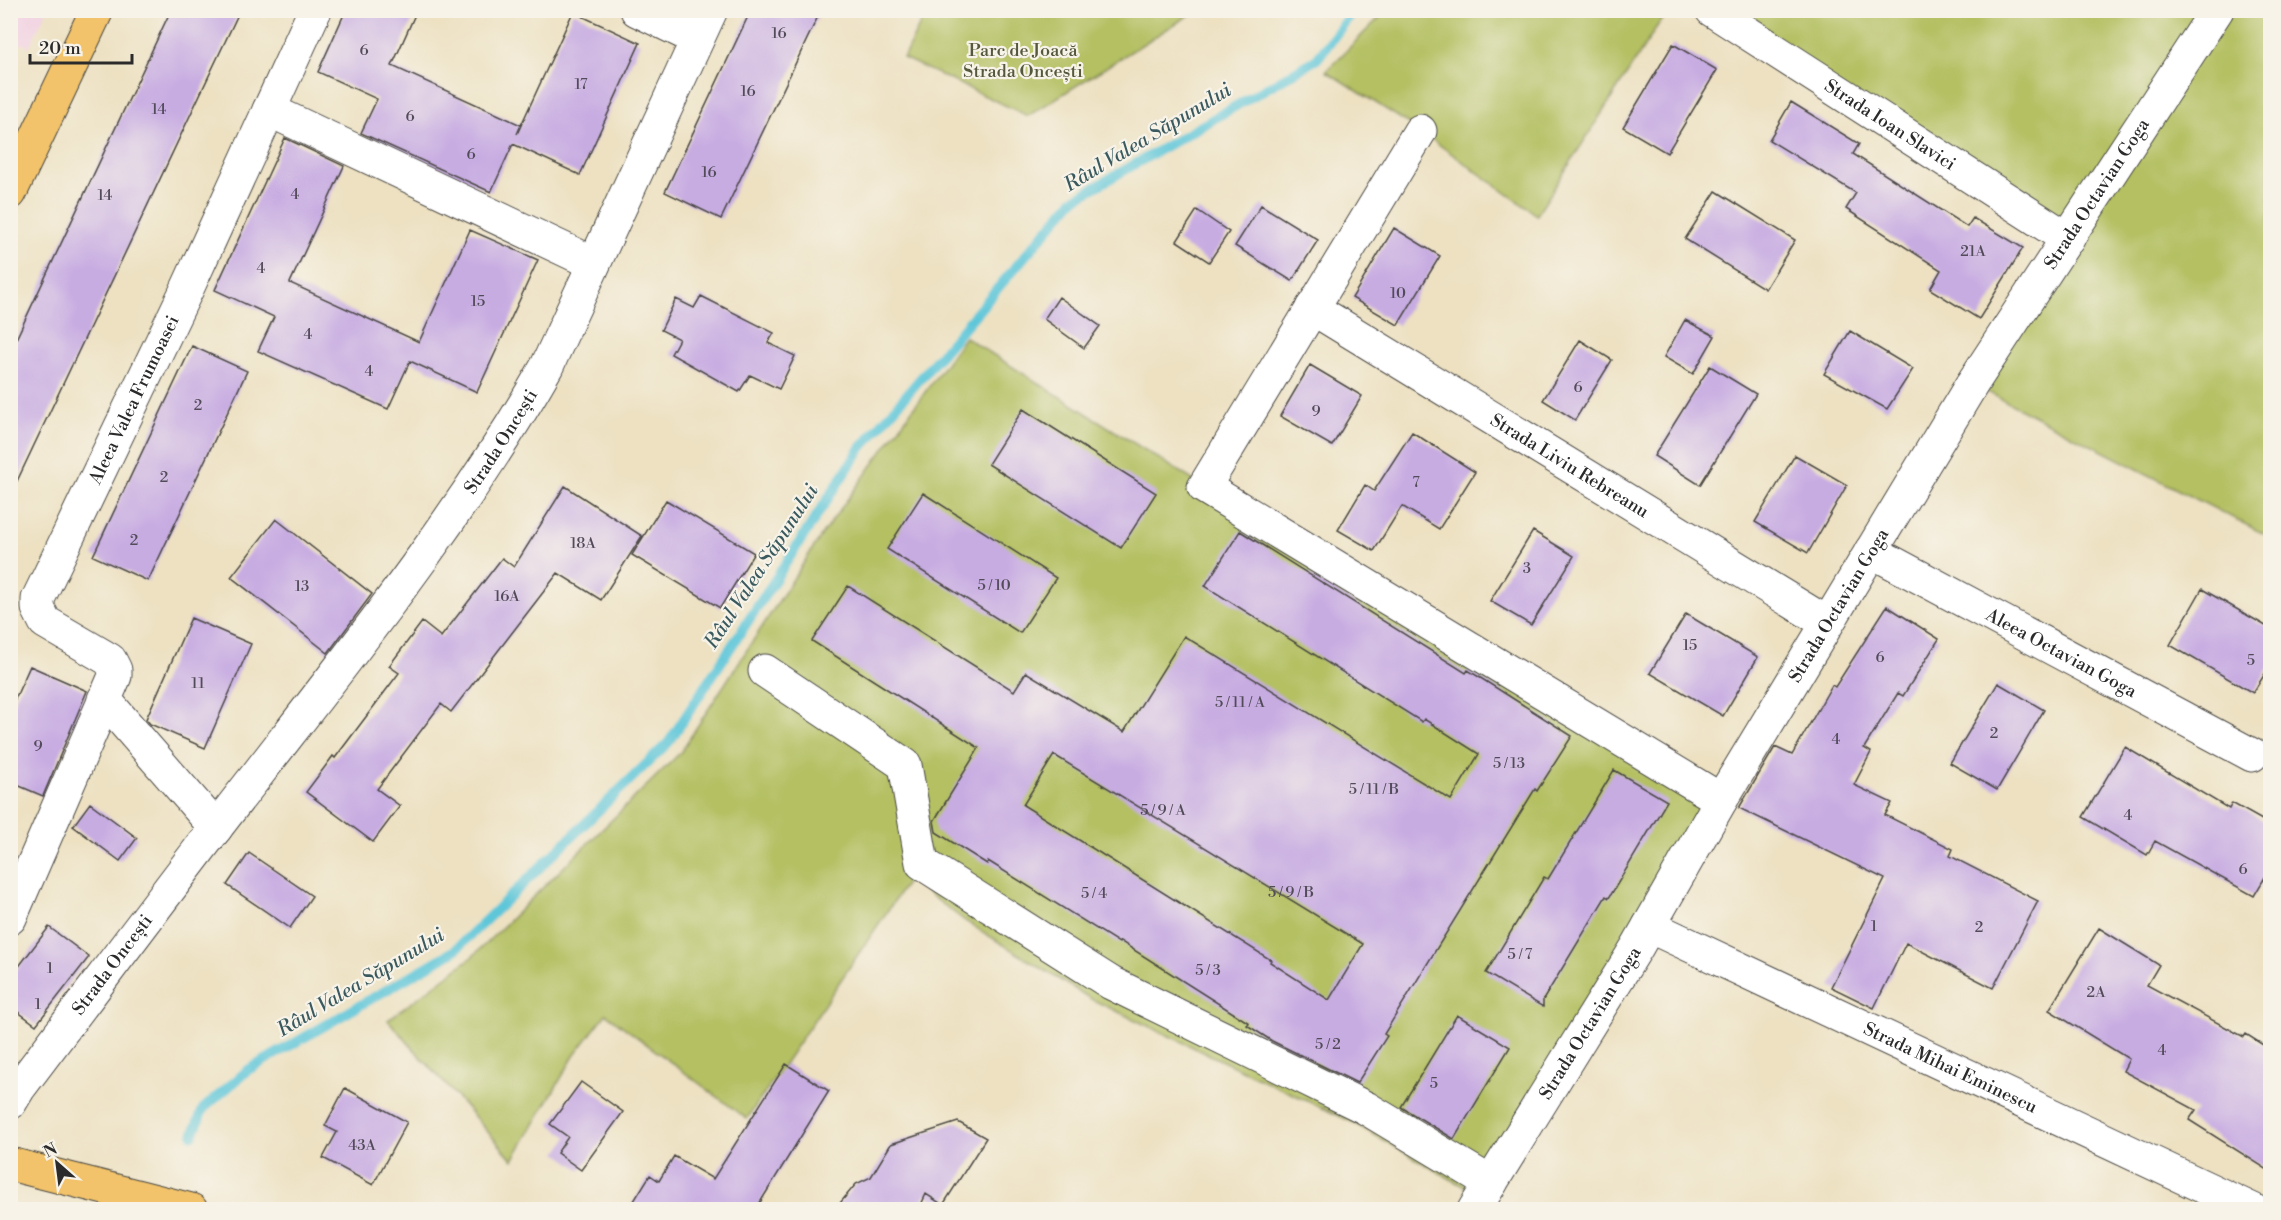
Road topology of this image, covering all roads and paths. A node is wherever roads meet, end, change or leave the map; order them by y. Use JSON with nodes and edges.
{"nodes":[{"id":1,"x":97,"y":10,"type":"edge"},
{"id":2,"x":315,"y":10,"type":"edge"},
{"id":3,"x":637,"y":10,"type":"edge"},
{"id":4,"x":1712,"y":10,"type":"edge"},
{"id":5,"x":2217,"y":10,"type":"edge"},
{"id":6,"x":704,"y":25,"type":"edge"},
{"id":7,"x":269,"y":110,"type":"junction"},
{"id":8,"x":1420,"y":131,"type":"dead end"},
{"id":9,"x":20,"y":149,"type":"edge"},
{"id":10,"x":10,"y":193,"type":"edge"},
{"id":11,"x":2068,"y":239,"type":"junction"},
{"id":12,"x":593,"y":263,"type":"junction"},
{"id":13,"x":1311,"y":308,"type":"junction"},
{"id":14,"x":1871,"y":551,"type":"junction"},
{"id":15,"x":1827,"y":623,"type":"junction"},
{"id":16,"x":765,"y":671,"type":"dead end"},
{"id":17,"x":104,"y":699,"type":"junction"},
{"id":18,"x":2252,"y":755,"type":"dead end"},
{"id":19,"x":1721,"y":800,"type":"junction"},
{"id":20,"x":216,"y":828,"type":"junction"},
{"id":21,"x":10,"y":918,"type":"edge"},
{"id":22,"x":1649,"y":926,"type":"junction"},
{"id":23,"x":10,"y":1103,"type":"edge"},
{"id":24,"x":10,"y":1164,"type":"edge"},
{"id":25,"x":1482,"y":1196,"type":"edge"},
{"id":26,"x":191,"y":1209,"type":"edge"},
{"id":27,"x":2253,"y":1209,"type":"edge"}],
"edges":[{"from":1,"to":9,"type":"main road"},
{"from":2,"to":7,"type":"street","name":"Aleea Valea Frumoasei"},
{"from":3,"to":6,"type":"street"},
{"from":4,"to":11,"type":"street","name":"Strada Ioan Slavici"},
{"from":5,"to":11,"type":"street","name":"Strada Octavian Goga"},
{"from":6,"to":12,"type":"street","name":"Strada Oncești"},
{"from":7,"to":12,"type":"street"},
{"from":7,"to":17,"type":"street","name":"Aleea Valea Frumoasei"},
{"from":8,"to":13,"type":"street"},
{"from":9,"to":10,"type":"main road"},
{"from":11,"to":14,"type":"street","name":"Strada Octavian Goga"},
{"from":12,"to":20,"type":"street","name":"Strada Oncești"},
{"from":13,"to":15,"type":"street","name":"Strada Liviu Rebreanu"},
{"from":13,"to":19,"type":"street"},
{"from":14,"to":15,"type":"street","name":"Strada Octavian Goga"},
{"from":14,"to":18,"type":"street","name":"Aleea Octavian Goga"},
{"from":15,"to":19,"type":"street","name":"Strada Octavian Goga"},
{"from":16,"to":25,"type":"street"},
{"from":17,"to":20,"type":"street"},
{"from":17,"to":21,"type":"street"},
{"from":19,"to":22,"type":"street","name":"Strada Octavian Goga"},
{"from":20,"to":23,"type":"street","name":"Strada Oncești"},
{"from":22,"to":25,"type":"street","name":"Strada Octavian Goga"},
{"from":22,"to":27,"type":"street","name":"Strada Mihai Eminescu"},
{"from":24,"to":26,"type":"main road"}]}
